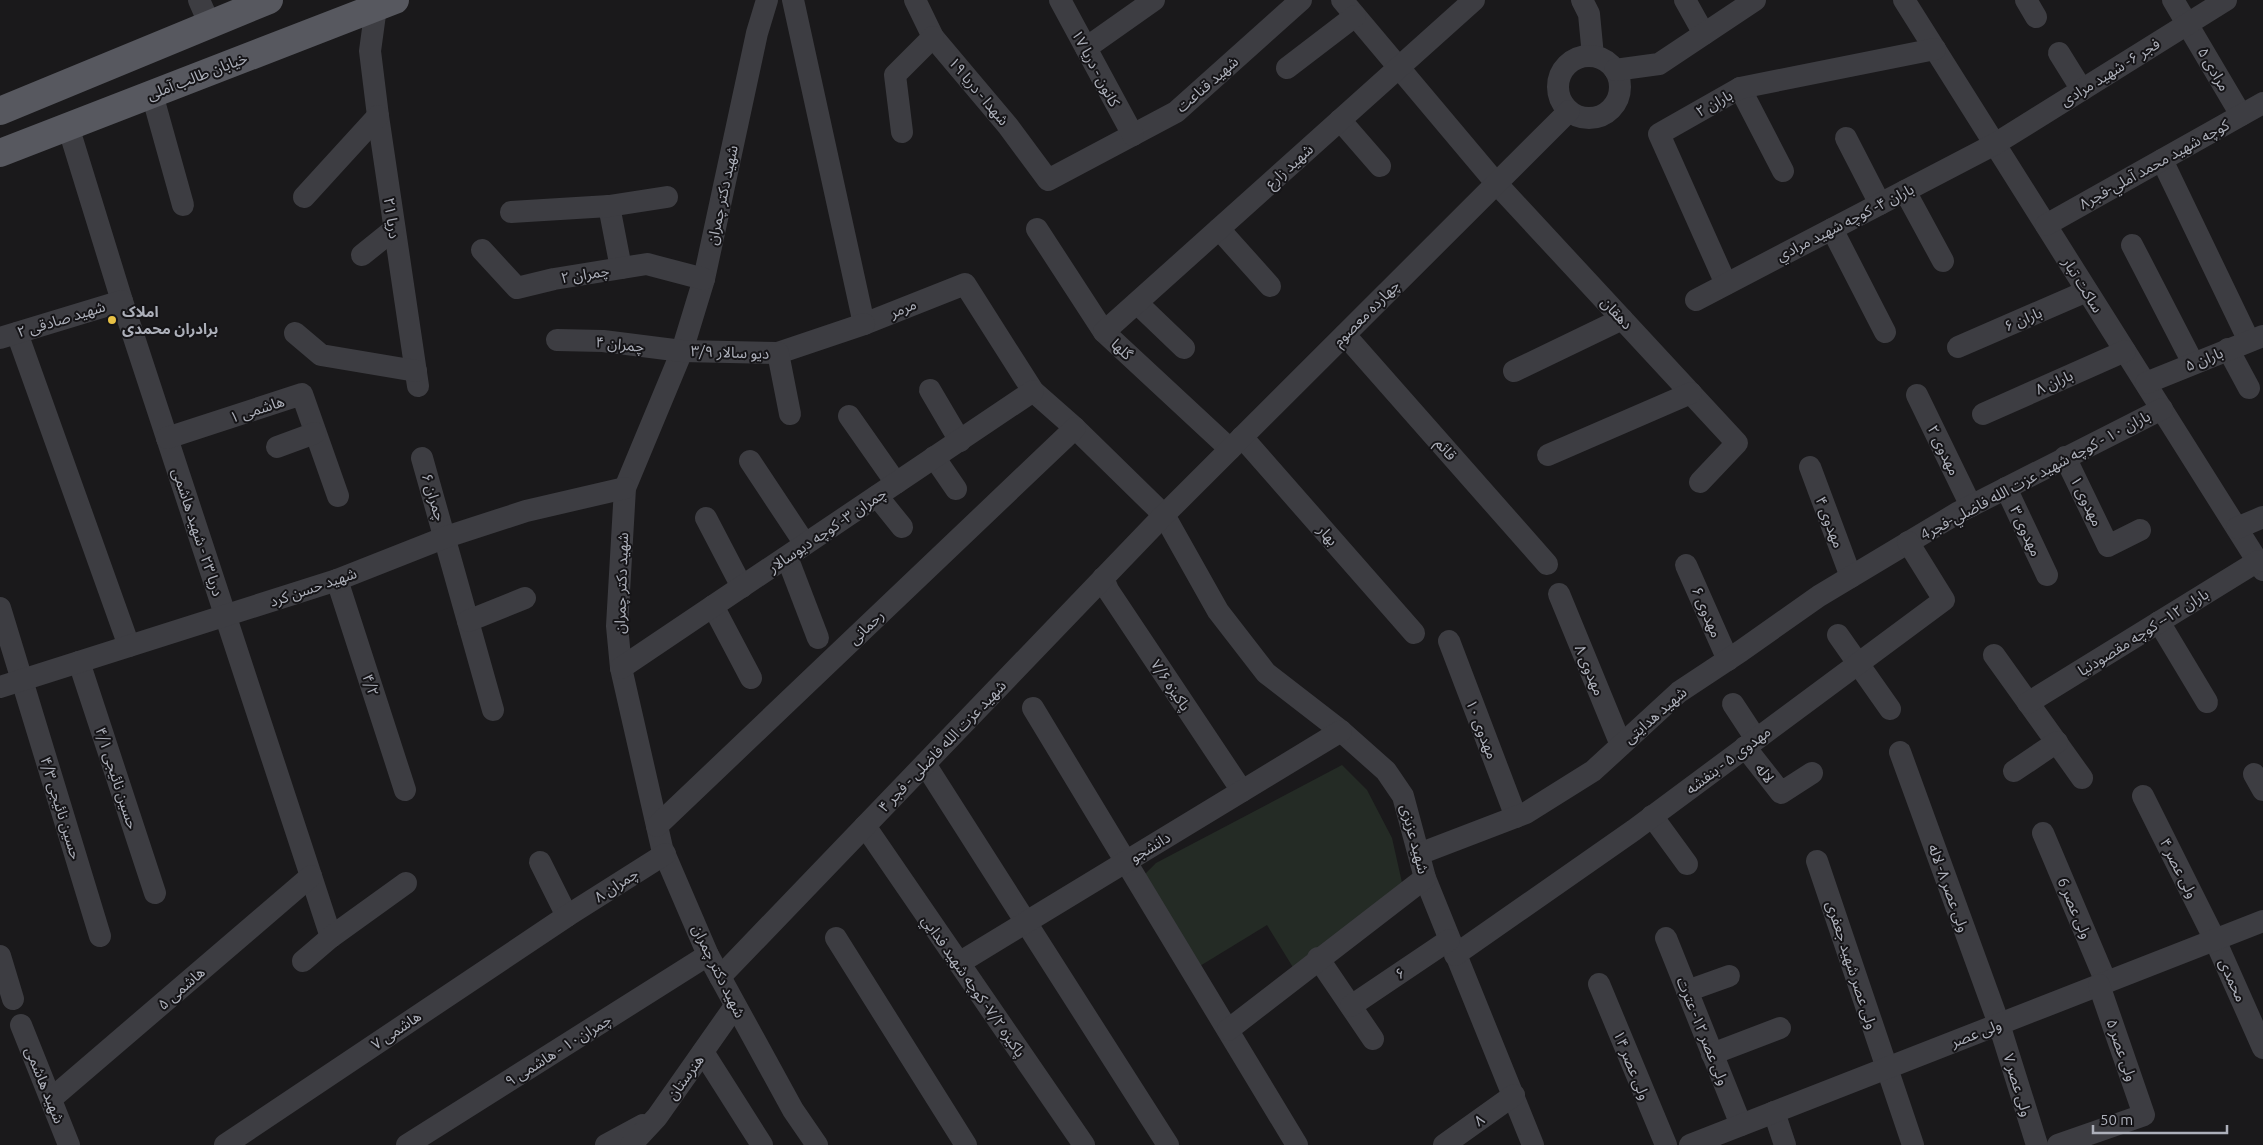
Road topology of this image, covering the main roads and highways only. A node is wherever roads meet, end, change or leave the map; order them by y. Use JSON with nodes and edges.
{"nodes":[{"id":1,"x":268,"y":0,"type":"edge"},
{"id":2,"x":381,"y":2,"type":"edge"},
{"id":3,"x":345,"y":9,"type":"edge"},
{"id":4,"x":204,"y":12,"type":"edge"},
{"id":5,"x":0,"y":111,"type":"edge"},
{"id":6,"x":0,"y":153,"type":"edge"}],
"edges":[{"from":1,"to":4,"type":"main road"},
{"from":2,"to":3,"type":"main road","name":"خیابان طالب آملی"},
{"from":3,"to":6,"type":"main road","name":"خیابان طالب آملی"},
{"from":4,"to":5,"type":"main road"}]}
